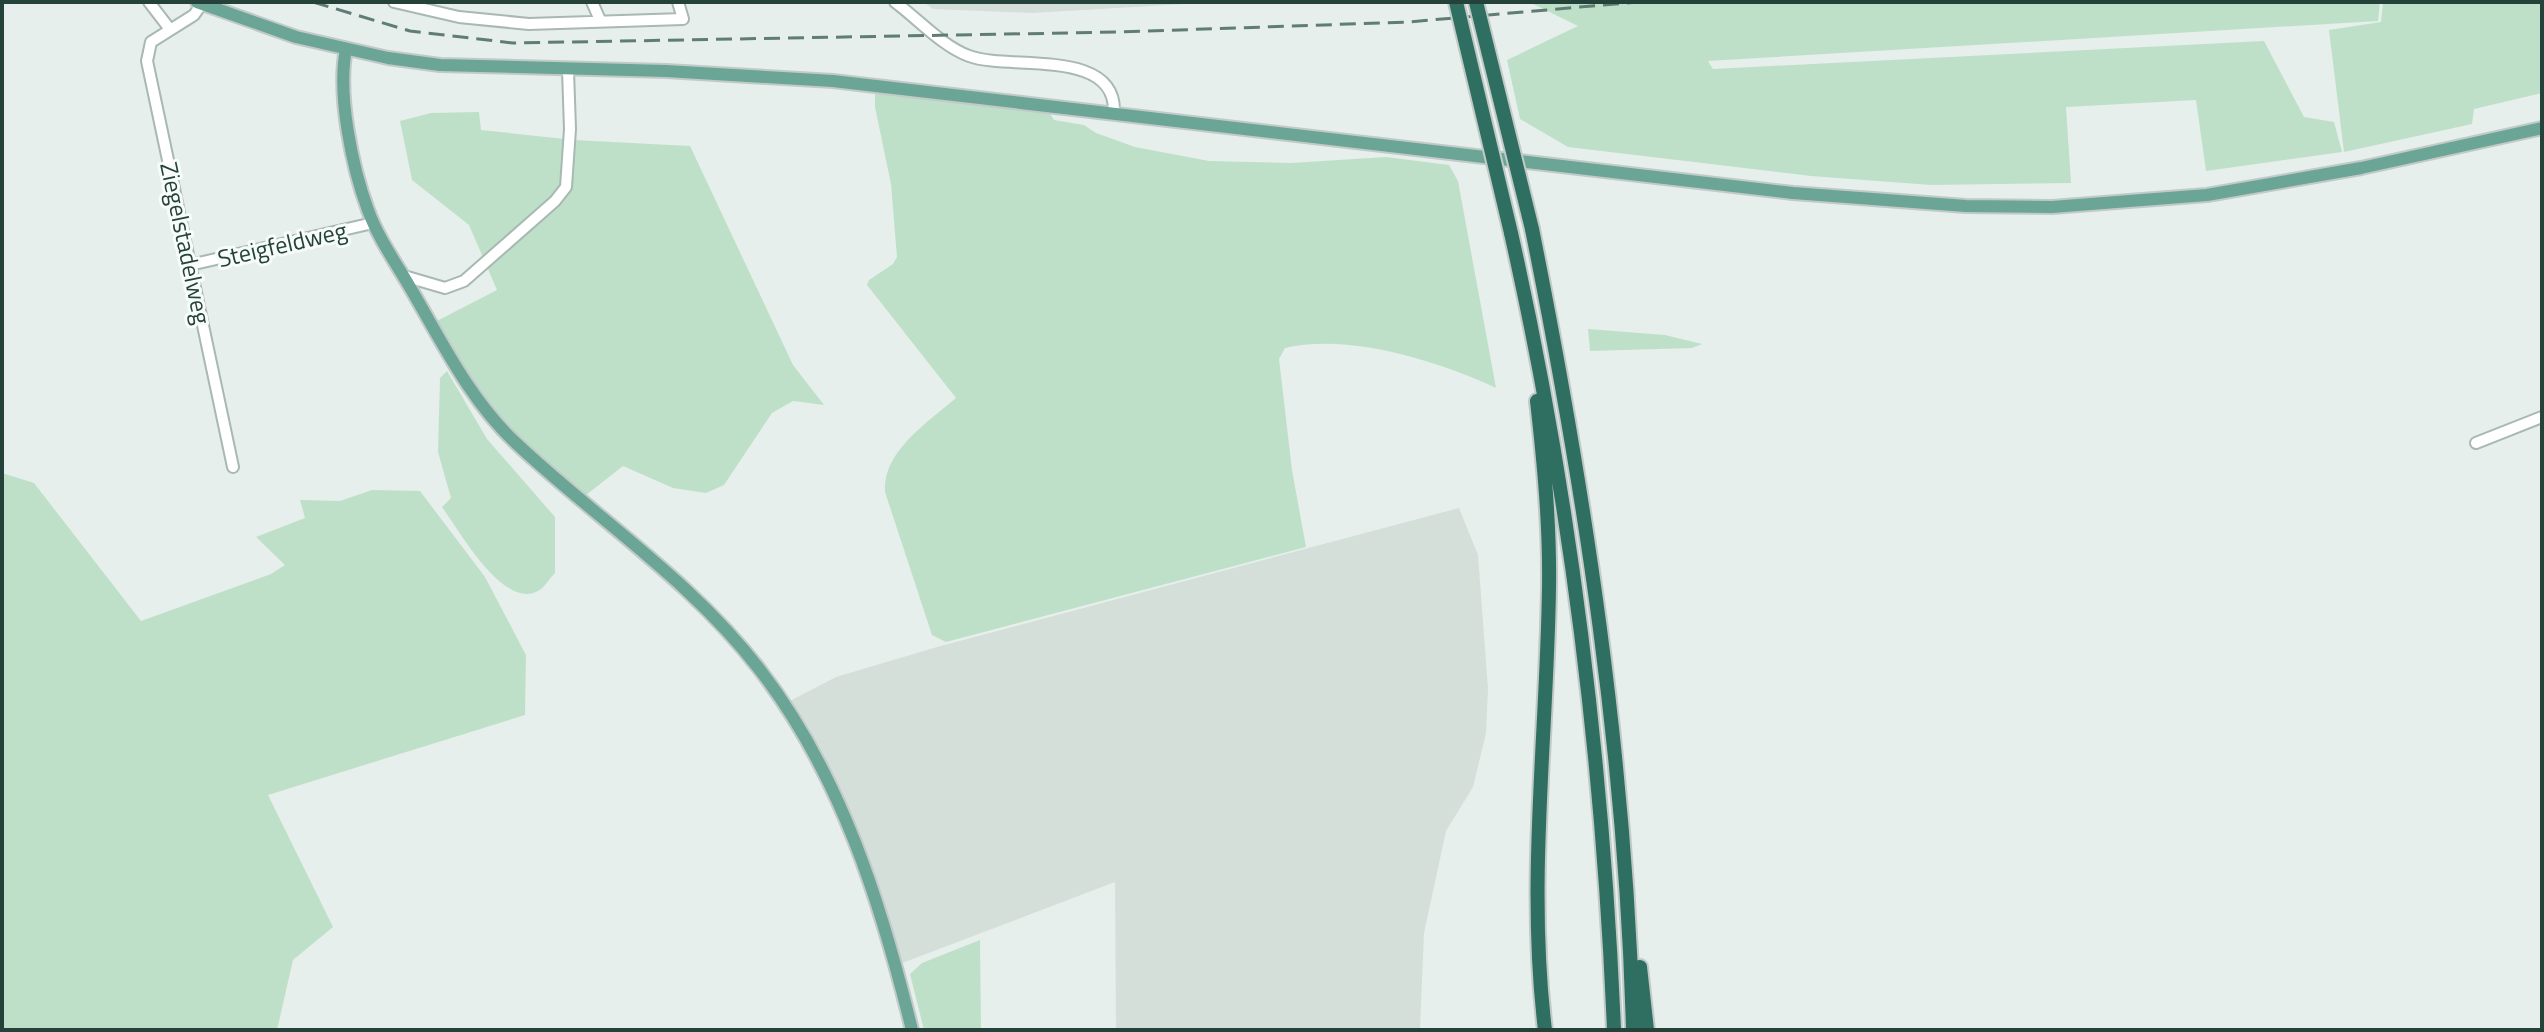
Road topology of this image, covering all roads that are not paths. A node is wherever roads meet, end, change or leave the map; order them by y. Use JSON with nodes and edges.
{"nodes":[{"id":1,"x":149,"y":2,"type":"edge"},
{"id":2,"x":394,"y":2,"type":"edge"},
{"id":3,"x":592,"y":2,"type":"edge"},
{"id":4,"x":678,"y":2,"type":"edge"},
{"id":5,"x":895,"y":2,"type":"edge"},
{"id":6,"x":1456,"y":2,"type":"edge"},
{"id":7,"x":1476,"y":2,"type":"edge"},
{"id":8,"x":201,"y":3,"type":"edge"},
{"id":9,"x":600,"y":20,"type":"junction"},
{"id":10,"x":169,"y":28,"type":"junction"},
{"id":11,"x":346,"y":49,"type":"junction"},
{"id":12,"x":568,"y":70,"type":"junction"},
{"id":13,"x":1114,"y":112,"type":"junction"},
{"id":14,"x":2542,"y":128,"type":"edge"},
{"id":15,"x":373,"y":223,"type":"junction"},
{"id":16,"x":190,"y":265,"type":"junction"},
{"id":17,"x":404,"y":276,"type":"junction"},
{"id":18,"x":1530,"y":321,"type":"junction"},
{"id":19,"x":2542,"y":417,"type":"edge"},
{"id":20,"x":2476,"y":443,"type":"dead end"},
{"id":21,"x":233,"y":467,"type":"dead end"},
{"id":22,"x":1631,"y":919,"type":"junction"},
{"id":23,"x":912,"y":1030,"type":"edge"},
{"id":24,"x":1545,"y":1030,"type":"edge"},
{"id":25,"x":1614,"y":1030,"type":"edge"},
{"id":26,"x":1633,"y":1030,"type":"edge"},
{"id":27,"x":1647,"y":1030,"type":"edge"}],
"edges":[{"from":1,"to":10,"type":"street"},
{"from":2,"to":9,"type":"street"},
{"from":3,"to":9,"type":"street"},
{"from":4,"to":9,"type":"street"},
{"from":5,"to":13,"type":"street"},
{"from":6,"to":18,"type":"highway","bridge":true},
{"from":7,"to":22,"type":"highway","bridge":true},
{"from":8,"to":10,"type":"street","name":"Ziegelstadelweg"},
{"from":8,"to":11,"type":"main road"},
{"from":10,"to":16,"type":"street","name":"Ziegelstadelweg"},
{"from":11,"to":12,"type":"main road"},
{"from":11,"to":15,"type":"main road"},
{"from":12,"to":13,"type":"main road"},
{"from":12,"to":17,"type":"street"},
{"from":13,"to":14,"type":"main road"},
{"from":15,"to":16,"type":"street","name":"Steigfeldweg"},
{"from":15,"to":17,"type":"main road"},
{"from":16,"to":21,"type":"street","name":"Ziegelstadelweg"},
{"from":17,"to":23,"type":"main road"},
{"from":18,"to":24,"type":"highway"},
{"from":18,"to":25,"type":"highway"},
{"from":19,"to":20,"type":"street"},
{"from":22,"to":26,"type":"highway"},
{"from":22,"to":27,"type":"highway"}]}
